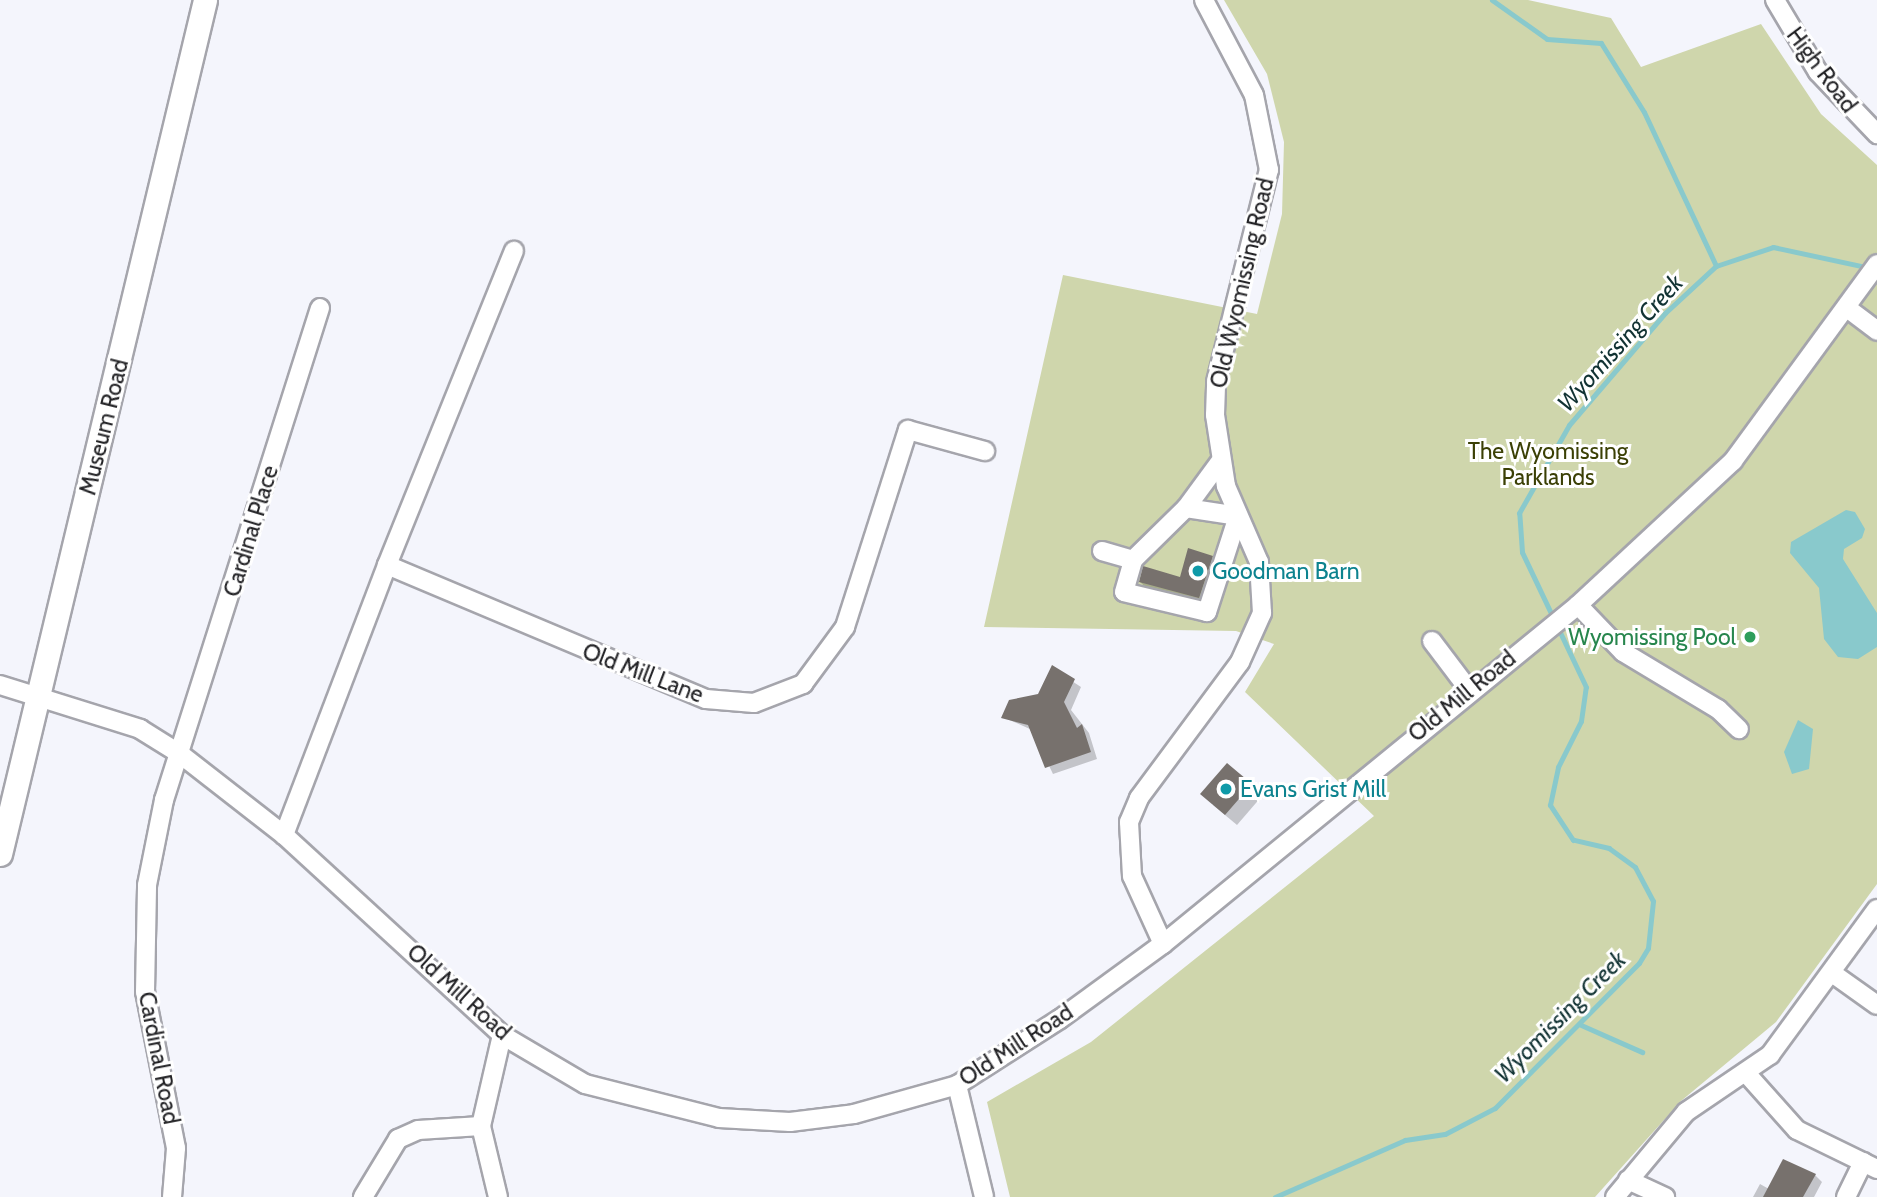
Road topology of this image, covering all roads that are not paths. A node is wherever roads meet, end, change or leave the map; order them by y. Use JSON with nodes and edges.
{"nodes":[{"id":1,"x":205,"y":0,"type":"edge"},
{"id":2,"x":1204,"y":0,"type":"edge"},
{"id":3,"x":1775,"y":0,"type":"edge"},
{"id":4,"x":1877,"y":134,"type":"edge"},
{"id":5,"x":514,"y":251,"type":"dead end"},
{"id":6,"x":1872,"y":271,"type":"edge"},
{"id":7,"x":320,"y":308,"type":"dead end"},
{"id":8,"x":1847,"y":308,"type":"junction"},
{"id":9,"x":1877,"y":331,"type":"edge"},
{"id":10,"x":985,"y":450,"type":"dead end"},
{"id":11,"x":1219,"y":463,"type":"junction"},
{"id":12,"x":1186,"y":508,"type":"junction"},
{"id":13,"x":1238,"y":516,"type":"junction"},
{"id":14,"x":1102,"y":551,"type":"dead end"},
{"id":15,"x":1133,"y":560,"type":"junction"},
{"id":16,"x":387,"y":565,"type":"junction"},
{"id":17,"x":1575,"y":608,"type":"junction"},
{"id":18,"x":1432,"y":641,"type":"dead end"},
{"id":19,"x":0,"y":685,"type":"edge"},
{"id":20,"x":1469,"y":690,"type":"junction"},
{"id":21,"x":38,"y":693,"type":"junction"},
{"id":22,"x":1739,"y":729,"type":"dead end"},
{"id":23,"x":180,"y":754,"type":"junction"},
{"id":24,"x":284,"y":835,"type":"junction"},
{"id":25,"x":0,"y":854,"type":"edge"},
{"id":26,"x":1877,"y":909,"type":"edge"},
{"id":27,"x":1163,"y":944,"type":"junction"},
{"id":28,"x":1832,"y":973,"type":"junction"},
{"id":29,"x":1877,"y":1005,"type":"edge"},
{"id":30,"x":502,"y":1035,"type":"junction"},
{"id":31,"x":1746,"y":1073,"type":"junction"},
{"id":32,"x":957,"y":1085,"type":"junction"},
{"id":33,"x":481,"y":1126,"type":"junction"},
{"id":34,"x":1870,"y":1166,"type":"edge"},
{"id":35,"x":1628,"y":1180,"type":"junction"},
{"id":36,"x":172,"y":1197,"type":"edge"},
{"id":37,"x":363,"y":1197,"type":"edge"},
{"id":38,"x":498,"y":1197,"type":"edge"},
{"id":39,"x":984,"y":1197,"type":"edge"},
{"id":40,"x":1615,"y":1197,"type":"edge"},
{"id":41,"x":1665,"y":1197,"type":"edge"},
{"id":42,"x":1846,"y":1197,"type":"edge"}],
"edges":[{"from":1,"to":21,"type":"main road","name":"Museum Road"},
{"from":2,"to":11,"type":"street","name":"Old Wyomissing Road"},
{"from":3,"to":4,"type":"street","name":"High Road"},
{"from":5,"to":16,"type":"street"},
{"from":6,"to":8,"type":"street","name":"Old Mill Road"},
{"from":7,"to":23,"type":"street","name":"Cardinal Place"},
{"from":8,"to":9,"type":"street"},
{"from":8,"to":17,"type":"street","name":"Old Mill Road"},
{"from":10,"to":16,"type":"street","name":"Old Mill Lane"},
{"from":11,"to":12,"type":"street"},
{"from":11,"to":13,"type":"street","name":"Old Wyomissing Road"},
{"from":12,"to":13,"type":"street"},
{"from":12,"to":15,"type":"street"},
{"from":13,"to":15,"type":"street"},
{"from":13,"to":27,"type":"street","name":"Old Wyomissing Road"},
{"from":14,"to":15,"type":"street"},
{"from":16,"to":24,"type":"street"},
{"from":17,"to":20,"type":"street","name":"Old Mill Road"},
{"from":17,"to":22,"type":"street"},
{"from":18,"to":20,"type":"street"},
{"from":19,"to":21,"type":"street","name":"Old Mill Road"},
{"from":20,"to":27,"type":"street","name":"Old Mill Road"},
{"from":21,"to":23,"type":"street","name":"Old Mill Road"},
{"from":21,"to":25,"type":"main road","name":"Museum Road"},
{"from":23,"to":24,"type":"street","name":"Old Mill Road"},
{"from":23,"to":36,"type":"street","name":"Cardinal Road"},
{"from":24,"to":30,"type":"street","name":"Old Mill Road"},
{"from":26,"to":28,"type":"street"},
{"from":27,"to":32,"type":"street","name":"Old Mill Road"},
{"from":28,"to":29,"type":"street"},
{"from":28,"to":31,"type":"street"},
{"from":30,"to":32,"type":"street","name":"Old Mill Road"},
{"from":30,"to":33,"type":"street"},
{"from":31,"to":34,"type":"street"},
{"from":31,"to":35,"type":"street"},
{"from":32,"to":39,"type":"street"},
{"from":33,"to":37,"type":"street"},
{"from":33,"to":38,"type":"street"},
{"from":34,"to":42,"type":"street"},
{"from":35,"to":40,"type":"street"},
{"from":35,"to":41,"type":"street"}]}
